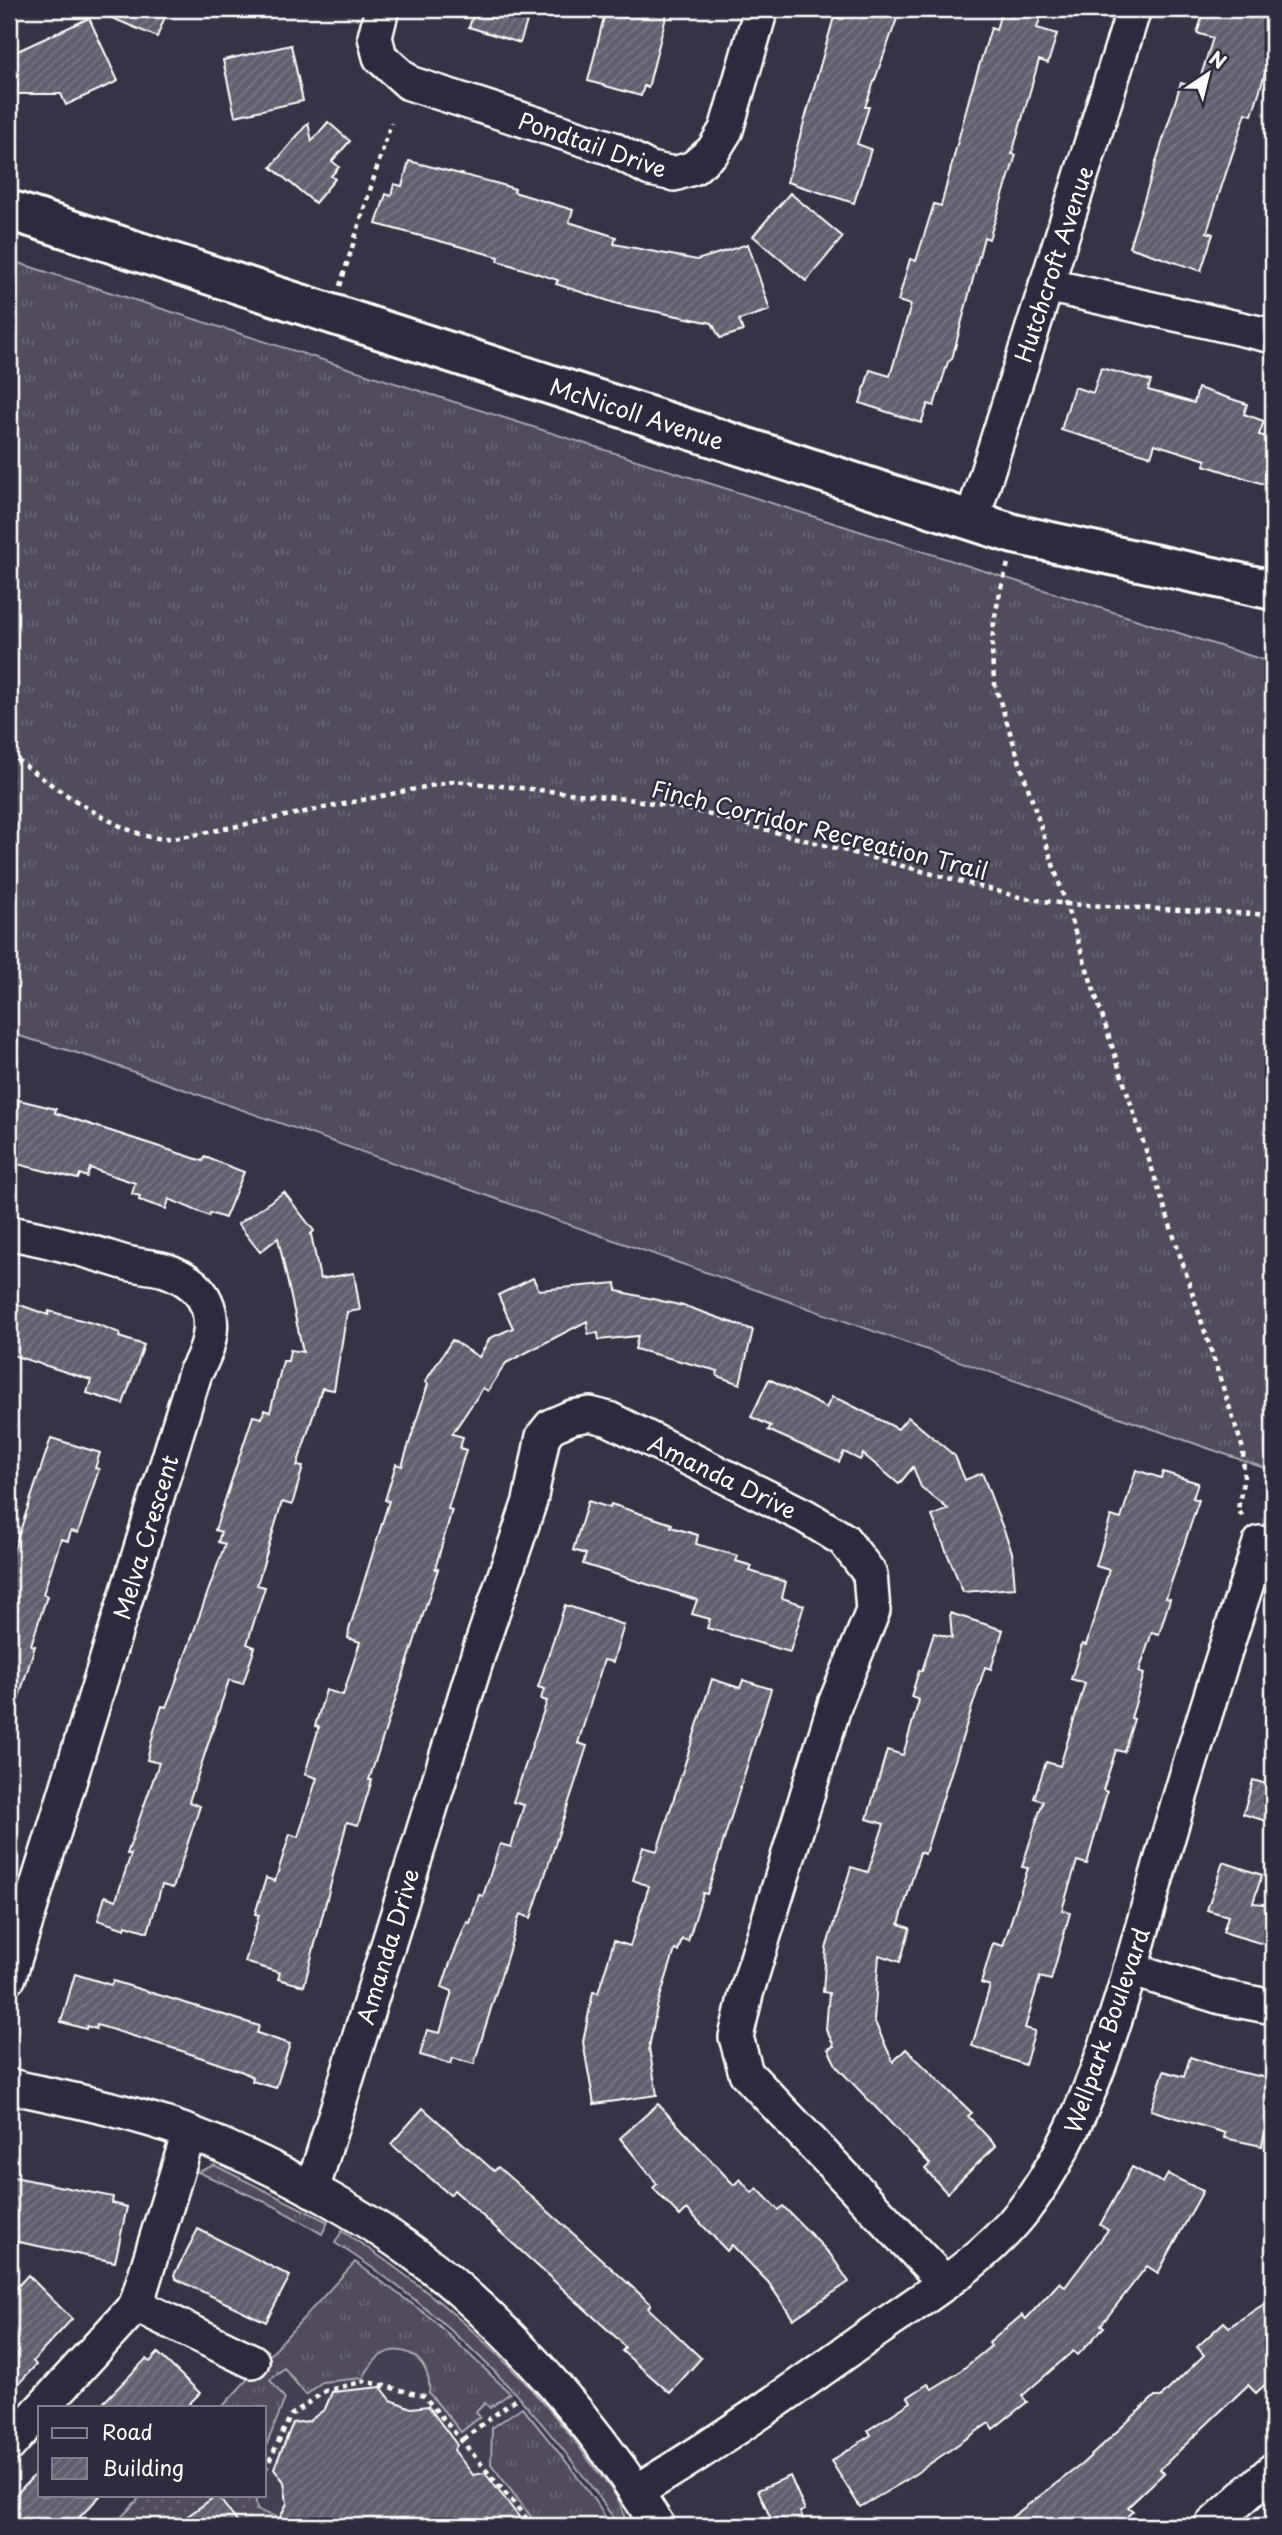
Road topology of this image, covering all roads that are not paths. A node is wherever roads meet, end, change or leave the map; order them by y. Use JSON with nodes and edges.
{"nodes":[{"id":1,"x":382,"y":9,"type":"edge"},
{"id":2,"x":761,"y":9,"type":"edge"},
{"id":3,"x":1134,"y":9,"type":"edge"},
{"id":4,"x":9,"y":210,"type":"edge"},
{"id":5,"x":1046,"y":285,"type":"junction"},
{"id":6,"x":1273,"y":336,"type":"edge"},
{"id":7,"x":972,"y":520,"type":"junction"},
{"id":8,"x":1273,"y":590,"type":"edge"},
{"id":9,"x":9,"y":1233,"type":"edge"},
{"id":10,"x":1260,"y":1543,"type":"road end"},
{"id":11,"x":1130,"y":1969,"type":"junction"},
{"id":12,"x":9,"y":1977,"type":"edge"},
{"id":13,"x":1273,"y":2007,"type":"edge"},
{"id":14,"x":9,"y":2087,"type":"edge"},
{"id":15,"x":189,"y":2133,"type":"junction"},
{"id":16,"x":312,"y":2190,"type":"junction"},
{"id":17,"x":945,"y":2283,"type":"junction"},
{"id":18,"x":136,"y":2305,"type":"junction"},
{"id":19,"x":252,"y":2361,"type":"dead end"},
{"id":20,"x":45,"y":2406,"type":"edge"},
{"id":21,"x":38,"y":2413,"type":"edge"},
{"id":22,"x":9,"y":2445,"type":"edge"},
{"id":23,"x":1273,"y":2470,"type":"edge"},
{"id":24,"x":636,"y":2491,"type":"junction"},
{"id":25,"x":658,"y":2526,"type":"edge"},
{"id":26,"x":1211,"y":2526,"type":"edge"}],
"edges":[{"from":1,"to":2,"type":"street","name":"Pondtail Drive"},
{"from":3,"to":5,"type":"street","name":"Hutchcroft Avenue"},
{"from":4,"to":7,"type":"main road","name":"McNicoll Avenue"},
{"from":5,"to":6,"type":"street"},
{"from":5,"to":7,"type":"street","name":"Hutchcroft Avenue"},
{"from":7,"to":8,"type":"main road","name":"McNicoll Avenue"},
{"from":9,"to":12,"type":"street","name":"Melva Crescent"},
{"from":10,"to":11,"type":"street","name":"Wellpark Boulevard"},
{"from":11,"to":13,"type":"street"},
{"from":11,"to":17,"type":"street","name":"Wellpark Boulevard"},
{"from":14,"to":15,"type":"street"},
{"from":15,"to":16,"type":"street"},
{"from":15,"to":18,"type":"street"},
{"from":16,"to":17,"type":"street","name":"Amanda Drive"},
{"from":16,"to":24,"type":"street"},
{"from":17,"to":24,"type":"street","name":"Wellpark Boulevard"},
{"from":18,"to":19,"type":"street"},
{"from":18,"to":20,"type":"street"},
{"from":21,"to":22,"type":"street"},
{"from":23,"to":26,"type":"street"},
{"from":24,"to":25,"type":"street"}]}
